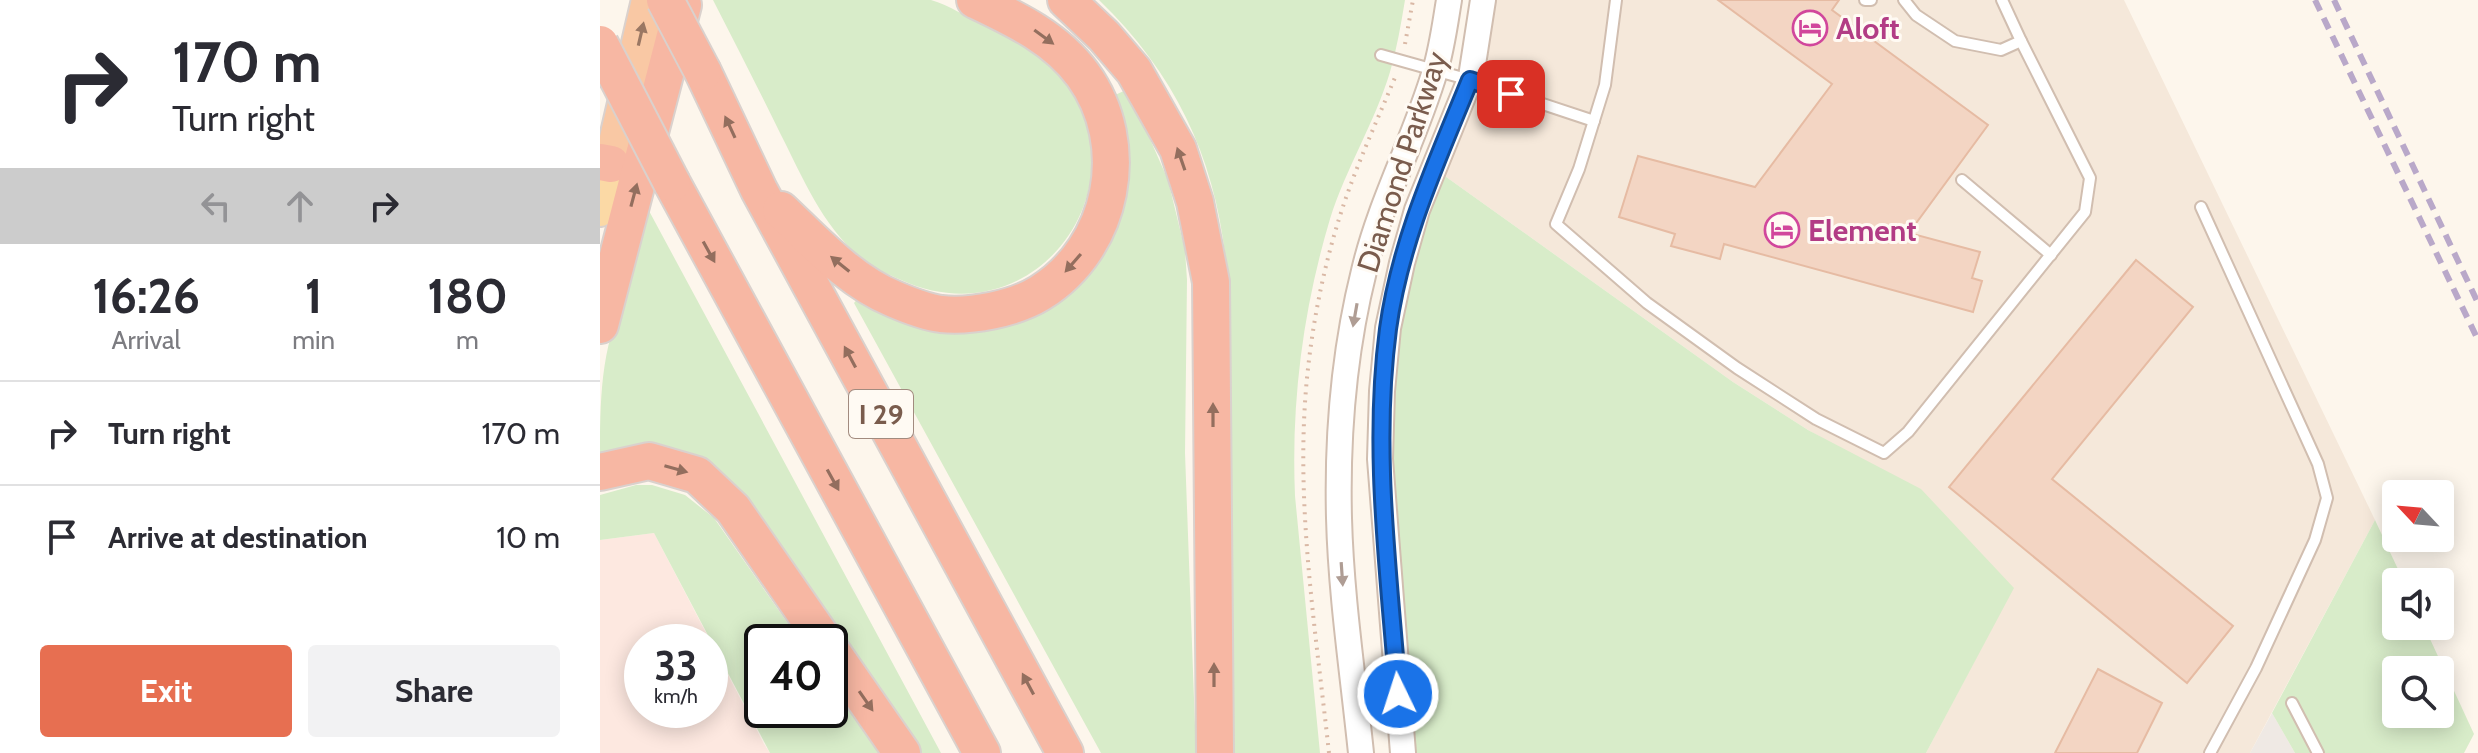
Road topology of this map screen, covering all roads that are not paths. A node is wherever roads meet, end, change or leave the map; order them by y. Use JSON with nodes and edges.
{"nodes":[{"id":1,"x":649,"y":0,"type":"edge"},
{"id":2,"x":665,"y":0,"type":"edge"},
{"id":3,"x":684,"y":0,"type":"edge"},
{"id":4,"x":975,"y":0,"type":"edge"},
{"id":5,"x":1066,"y":0,"type":"edge"},
{"id":6,"x":1449,"y":0,"type":"edge"},
{"id":7,"x":1483,"y":0,"type":"edge"},
{"id":8,"x":1616,"y":0,"type":"edge"},
{"id":9,"x":1904,"y":0,"type":"edge"},
{"id":10,"x":2002,"y":0,"type":"edge"},
{"id":11,"x":2021,"y":41,"type":"junction"},
{"id":12,"x":600,"y":44,"type":"edge"},
{"id":13,"x":1381,"y":55,"type":"dead end"},
{"id":14,"x":1436,"y":70,"type":"junction"},
{"id":15,"x":1470,"y":80,"type":"junction"},
{"id":16,"x":1594,"y":121,"type":"junction"},
{"id":17,"x":606,"y":163,"type":"edge"},
{"id":18,"x":1962,"y":180,"type":"dead end"},
{"id":19,"x":759,"y":190,"type":"junction"},
{"id":20,"x":2201,"y":207,"type":"dead end"},
{"id":21,"x":600,"y":210,"type":"edge"},
{"id":22,"x":2051,"y":255,"type":"junction"},
{"id":23,"x":600,"y":325,"type":"edge"},
{"id":24,"x":600,"y":472,"type":"edge"},
{"id":25,"x":813,"y":624,"type":"edge"},
{"id":26,"x":848,"y":675,"type":"edge"},
{"id":27,"x":2292,"y":703,"type":"dead end"},
{"id":28,"x":902,"y":753,"type":"edge"},
{"id":29,"x":982,"y":753,"type":"edge"},
{"id":30,"x":1065,"y":753,"type":"edge"},
{"id":31,"x":1215,"y":753,"type":"edge"},
{"id":32,"x":1361,"y":753,"type":"edge"},
{"id":33,"x":1403,"y":753,"type":"edge"},
{"id":34,"x":2210,"y":753,"type":"edge"},
{"id":35,"x":2318,"y":753,"type":"edge"}],
"edges":[{"from":17,"to":1,"type":"highway","one_way":true},
{"from":19,"to":2,"type":"highway","number":"I 29","one_way":true,"bridge":true},
{"from":23,"to":3,"type":"highway","one_way":true},
{"from":4,"to":19,"type":"highway","one_way":true},
{"from":31,"to":5,"type":"highway","one_way":true},
{"from":6,"to":14,"type":"street","name":"Diamond Parkway"},
{"from":7,"to":15,"type":"street","name":"Diamond Parkway"},
{"from":8,"to":16,"type":"lane"},
{"from":9,"to":11,"type":"lane"},
{"from":10,"to":11,"type":"lane"},
{"from":11,"to":22,"type":"lane"},
{"from":12,"to":29,"type":"highway","number":"I 29","one_way":true,"bridge":true},
{"from":13,"to":14,"type":"lane"},
{"from":14,"to":15,"type":"lane"},
{"from":14,"to":32,"type":"street","name":"Diamond Parkway","one_way":true},
{"from":15,"to":16,"type":"lane"},
{"from":15,"to":33,"type":"street","name":"Diamond Parkway"},
{"from":16,"to":22,"type":"lane"},
{"from":17,"to":21,"type":"main road"},
{"from":18,"to":22,"type":"lane"},
{"from":30,"to":19,"type":"highway","number":"I 29","one_way":true},
{"from":20,"to":34,"type":"lane"},
{"from":24,"to":25,"type":"highway","one_way":true},
{"from":26,"to":28,"type":"highway","one_way":true},
{"from":27,"to":35,"type":"lane"}]}
